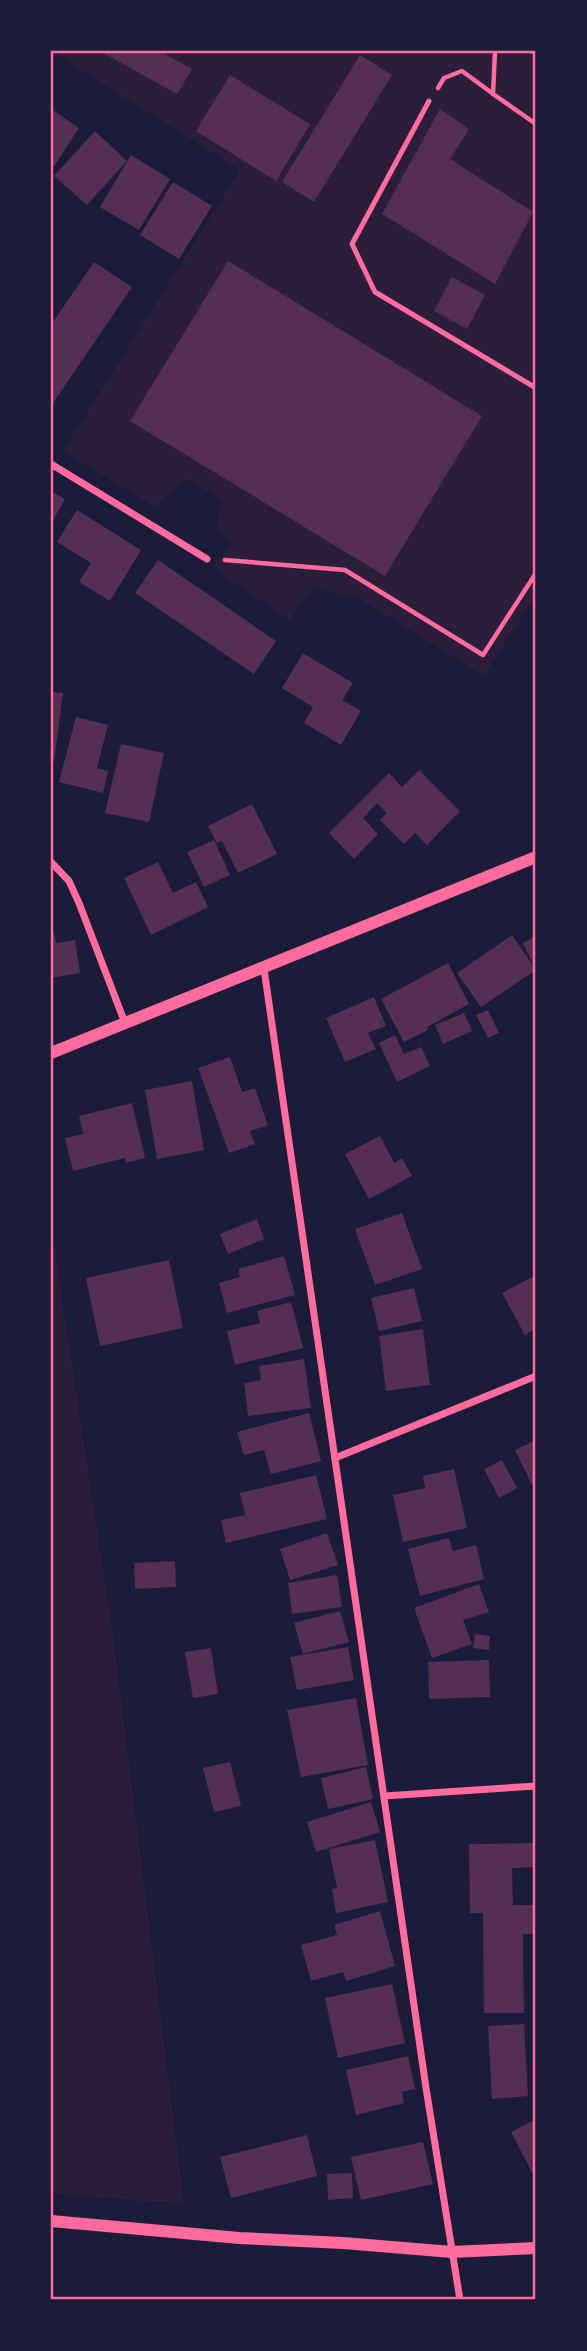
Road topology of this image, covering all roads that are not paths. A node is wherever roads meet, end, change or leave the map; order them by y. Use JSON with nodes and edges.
{"nodes":[{"id":1,"x":429,"y":101,"type":"road end"},
{"id":2,"x":536,"y":388,"type":"edge"},
{"id":3,"x":51,"y":464,"type":"edge"},
{"id":4,"x":207,"y":559,"type":"road end"},
{"id":5,"x":536,"y":857,"type":"edge"},
{"id":6,"x":51,"y":862,"type":"edge"},
{"id":7,"x":264,"y":969,"type":"junction"},
{"id":8,"x":125,"y":1023,"type":"junction"},
{"id":9,"x":51,"y":1053,"type":"edge"},
{"id":10,"x":536,"y":1376,"type":"edge"},
{"id":11,"x":335,"y":1458,"type":"junction"},
{"id":12,"x":536,"y":1786,"type":"edge"},
{"id":13,"x":384,"y":1796,"type":"junction"},
{"id":14,"x":51,"y":2221,"type":"edge"},
{"id":15,"x":536,"y":2248,"type":"edge"},
{"id":16,"x":452,"y":2252,"type":"junction"},
{"id":17,"x":460,"y":2300,"type":"edge"}],
"edges":[{"from":1,"to":2,"type":"lane"},
{"from":3,"to":4,"type":"street"},
{"from":5,"to":7,"type":"street"},
{"from":6,"to":8,"type":"street"},
{"from":7,"to":8,"type":"street"},
{"from":7,"to":11,"type":"street"},
{"from":8,"to":9,"type":"street"},
{"from":10,"to":11,"type":"street"},
{"from":11,"to":13,"type":"street"},
{"from":12,"to":13,"type":"street"},
{"from":13,"to":16,"type":"street"},
{"from":14,"to":16,"type":"street"},
{"from":15,"to":16,"type":"street"},
{"from":16,"to":17,"type":"street"}]}
